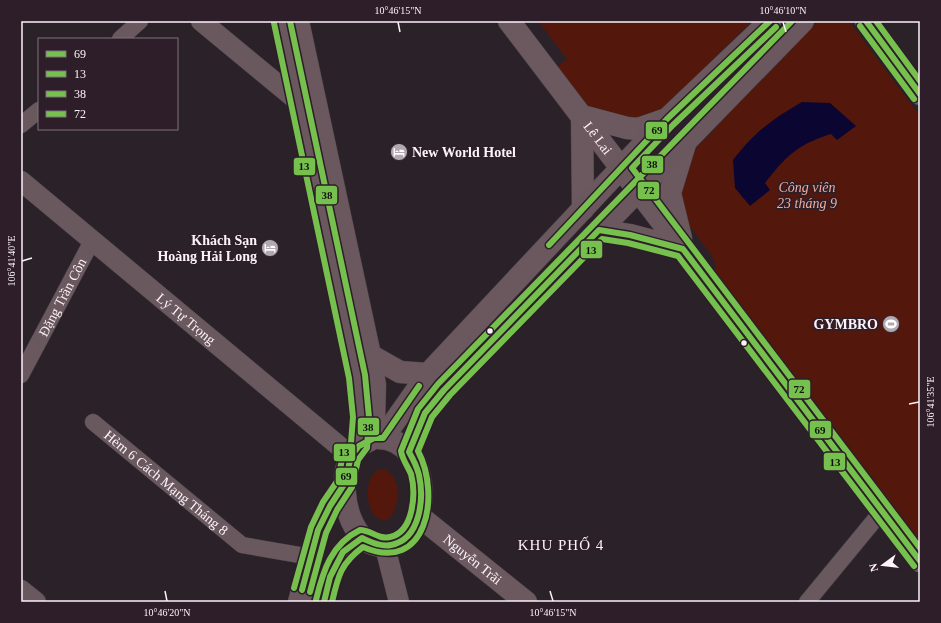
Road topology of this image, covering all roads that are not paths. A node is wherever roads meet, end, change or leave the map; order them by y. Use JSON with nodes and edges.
{"nodes":[{"id":1,"x":140,"y":21,"type":"edge"},
{"id":2,"x":201,"y":21,"type":"edge"},
{"id":3,"x":282,"y":21,"type":"edge"},
{"id":4,"x":298,"y":21,"type":"edge"},
{"id":5,"x":509,"y":21,"type":"edge"},
{"id":6,"x":770,"y":21,"type":"edge"},
{"id":7,"x":803,"y":21,"type":"edge"},
{"id":8,"x":866,"y":21,"type":"edge"},
{"id":9,"x":121,"y":38,"type":"edge"},
{"id":10,"x":920,"y":94,"type":"edge"},
{"id":11,"x":299,"y":102,"type":"junction"},
{"id":12,"x":38,"y":111,"type":"edge"},
{"id":13,"x":582,"y":116,"type":"junction"},
{"id":14,"x":667,"y":119,"type":"junction"},
{"id":15,"x":21,"y":125,"type":"edge"},
{"id":16,"x":684,"y":144,"type":"junction"},
{"id":17,"x":622,"y":168,"type":"junction"},
{"id":18,"x":21,"y":181,"type":"edge"},
{"id":19,"x":639,"y":190,"type":"junction"},
{"id":20,"x":583,"y":209,"type":"junction"},
{"id":21,"x":598,"y":230,"type":"junction"},
{"id":22,"x":92,"y":241,"type":"junction"},
{"id":23,"x":683,"y":249,"type":"junction"},
{"id":24,"x":370,"y":355,"type":"junction"},
{"id":25,"x":428,"y":374,"type":"junction"},
{"id":26,"x":21,"y":375,"type":"edge"},
{"id":27,"x":93,"y":422,"type":"dead end"},
{"id":28,"x":367,"y":444,"type":"junction"},
{"id":29,"x":409,"y":452,"type":"junction"},
{"id":30,"x":345,"y":482,"type":"junction"},
{"id":31,"x":882,"y":511,"type":"junction"},
{"id":32,"x":419,"y":516,"type":"junction"},
{"id":33,"x":362,"y":538,"type":"junction"},
{"id":34,"x":385,"y":547,"type":"junction"},
{"id":35,"x":311,"y":557,"type":"junction"},
{"id":36,"x":920,"y":561,"type":"edge"},
{"id":37,"x":21,"y":590,"type":"edge"},
{"id":38,"x":36,"y":602,"type":"edge"},
{"id":39,"x":299,"y":602,"type":"edge"},
{"id":40,"x":324,"y":602,"type":"edge"},
{"id":41,"x":399,"y":602,"type":"edge"},
{"id":42,"x":526,"y":602,"type":"edge"},
{"id":43,"x":807,"y":602,"type":"edge"}],
"edges":[{"from":1,"to":9,"type":"street"},
{"from":2,"to":11,"type":"street"},
{"from":3,"to":11,"type":"main road"},
{"from":4,"to":24,"type":"main road"},
{"from":5,"to":13,"type":"main road","name":"Lê Lai"},
{"from":6,"to":14,"type":"main road"},
{"from":7,"to":16,"type":"main road"},
{"from":8,"to":10,"type":"main road"},
{"from":11,"to":28,"type":"main road"},
{"from":12,"to":15,"type":"street"},
{"from":13,"to":14,"type":"main road"},
{"from":13,"to":17,"type":"main road","name":"Lê Lai"},
{"from":13,"to":20,"type":"main road"},
{"from":14,"to":17,"type":"main road"},
{"from":16,"to":19,"type":"main road"},
{"from":16,"to":23,"type":"main road"},
{"from":17,"to":19,"type":"main road","name":"Lê Lai"},
{"from":17,"to":20,"type":"main road"},
{"from":18,"to":22,"type":"street","name":"Lý Tự Trọng"},
{"from":19,"to":21,"type":"main road"},
{"from":19,"to":23,"type":"main road","name":"Lê Lai"},
{"from":20,"to":25,"type":"main road"},
{"from":21,"to":23,"type":"main road"},
{"from":21,"to":29,"type":"main road"},
{"from":22,"to":26,"type":"street","name":"Đặng Trần Côn"},
{"from":22,"to":28,"type":"street","name":"Lý Tự Trọng"},
{"from":23,"to":31,"type":"main road","name":"Lê Lai"},
{"from":24,"to":25,"type":"main road"},
{"from":24,"to":28,"type":"main road"},
{"from":25,"to":28,"type":"main road"},
{"from":27,"to":35,"type":"street","name":"Hẻm 6 Cách Mạng Tháng 8"},
{"from":28,"to":29,"type":"main road"},
{"from":28,"to":30,"type":"main road"},
{"from":29,"to":32,"type":"main road"},
{"from":30,"to":33,"type":"main road"},
{"from":30,"to":35,"type":"main road"},
{"from":31,"to":36,"type":"main road","name":"Lê Lai"},
{"from":31,"to":43,"type":"street"},
{"from":32,"to":34,"type":"main road"},
{"from":32,"to":42,"type":"main road","name":"Nguyễn Trãi"},
{"from":33,"to":34,"type":"main road"},
{"from":33,"to":40,"type":"main road"},
{"from":34,"to":41,"type":"street"},
{"from":35,"to":39,"type":"main road"},
{"from":37,"to":38,"type":"street"}]}
